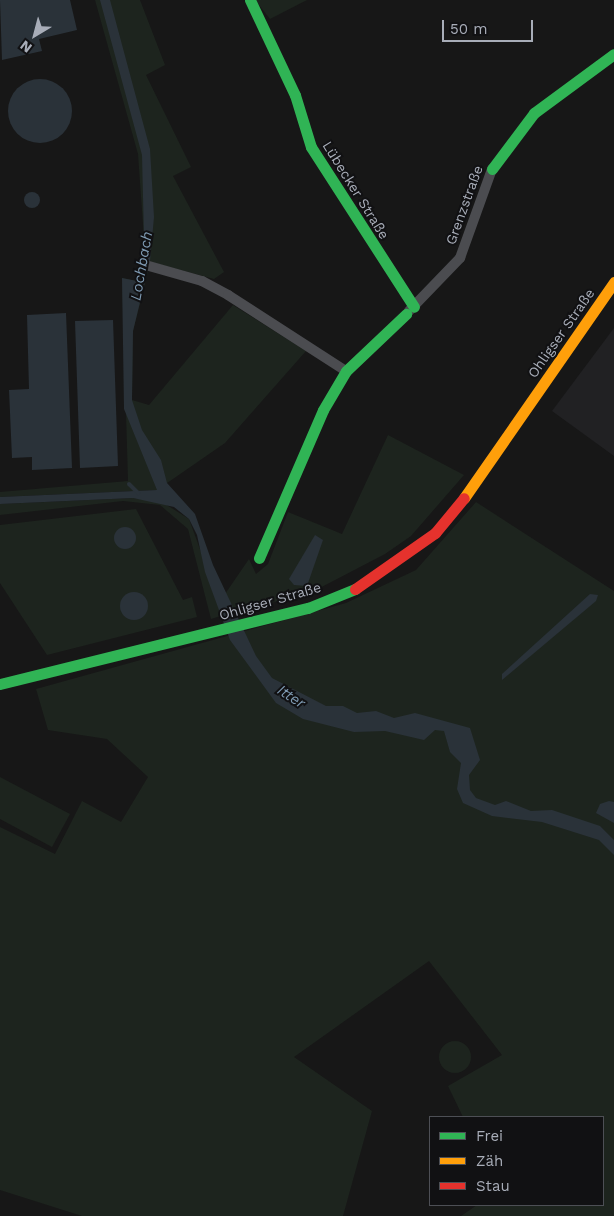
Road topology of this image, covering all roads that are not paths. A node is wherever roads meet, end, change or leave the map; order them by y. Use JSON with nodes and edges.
{"nodes":[{"id":1,"x":250,"y":0,"type":"edge"},
{"id":2,"x":614,"y":54,"type":"edge"},
{"id":3,"x":492,"y":169,"type":"joint"},
{"id":4,"x":149,"y":266,"type":"dead end"},
{"id":5,"x":614,"y":282,"type":"edge"},
{"id":6,"x":410,"y":310,"type":"junction"},
{"id":7,"x":346,"y":370,"type":"junction"},
{"id":8,"x":259,"y":558,"type":"dead end"},
{"id":9,"x":0,"y":684,"type":"edge"}],
"edges":[{"from":1,"to":6,"type":"street","name":"Lübecker Straße"},
{"from":2,"to":3,"type":"street","name":"Grenzstraße"},
{"from":3,"to":6,"type":"street","name":"Grenzstraße"},
{"from":4,"to":7,"type":"street"},
{"from":5,"to":9,"type":"street","name":"Ohligser Straße"},
{"from":6,"to":7,"type":"street","name":"Grenzstraße"},
{"from":7,"to":8,"type":"street","name":"Grenzstraße"}]}
